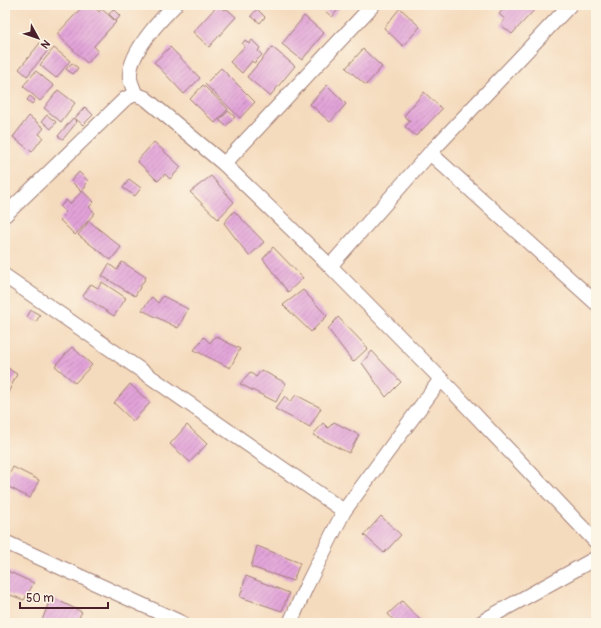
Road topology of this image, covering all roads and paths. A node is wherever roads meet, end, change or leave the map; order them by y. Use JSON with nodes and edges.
{"nodes":[{"id":1,"x":175,"y":5,"type":"edge"},
{"id":2,"x":373,"y":5,"type":"edge"},
{"id":3,"x":570,"y":5,"type":"edge"},
{"id":4,"x":135,"y":94,"type":"junction"},
{"id":5,"x":430,"y":153,"type":"junction"},
{"id":6,"x":224,"y":164,"type":"junction"},
{"id":7,"x":5,"y":215,"type":"edge"},
{"id":8,"x":330,"y":266,"type":"junction"},
{"id":9,"x":5,"y":276,"type":"edge"},
{"id":10,"x":596,"y":303,"type":"edge"},
{"id":11,"x":441,"y":379,"type":"junction"},
{"id":12,"x":344,"y":511,"type":"junction"},
{"id":13,"x":5,"y":542,"type":"edge"},
{"id":14,"x":596,"y":542,"type":"edge"},
{"id":15,"x":596,"y":558,"type":"edge"},
{"id":16,"x":182,"y":623,"type":"edge"},
{"id":17,"x":290,"y":623,"type":"edge"},
{"id":18,"x":481,"y":623,"type":"edge"}],
"edges":[{"from":1,"to":4,"type":"street"},
{"from":2,"to":6,"type":"street"},
{"from":3,"to":5,"type":"street"},
{"from":4,"to":6,"type":"street"},
{"from":4,"to":7,"type":"street"},
{"from":5,"to":8,"type":"street"},
{"from":5,"to":10,"type":"street"},
{"from":6,"to":8,"type":"street"},
{"from":8,"to":11,"type":"street"},
{"from":9,"to":12,"type":"street"},
{"from":11,"to":12,"type":"street"},
{"from":11,"to":14,"type":"street"},
{"from":12,"to":17,"type":"street"},
{"from":13,"to":16,"type":"street"},
{"from":15,"to":18,"type":"street"}]}
